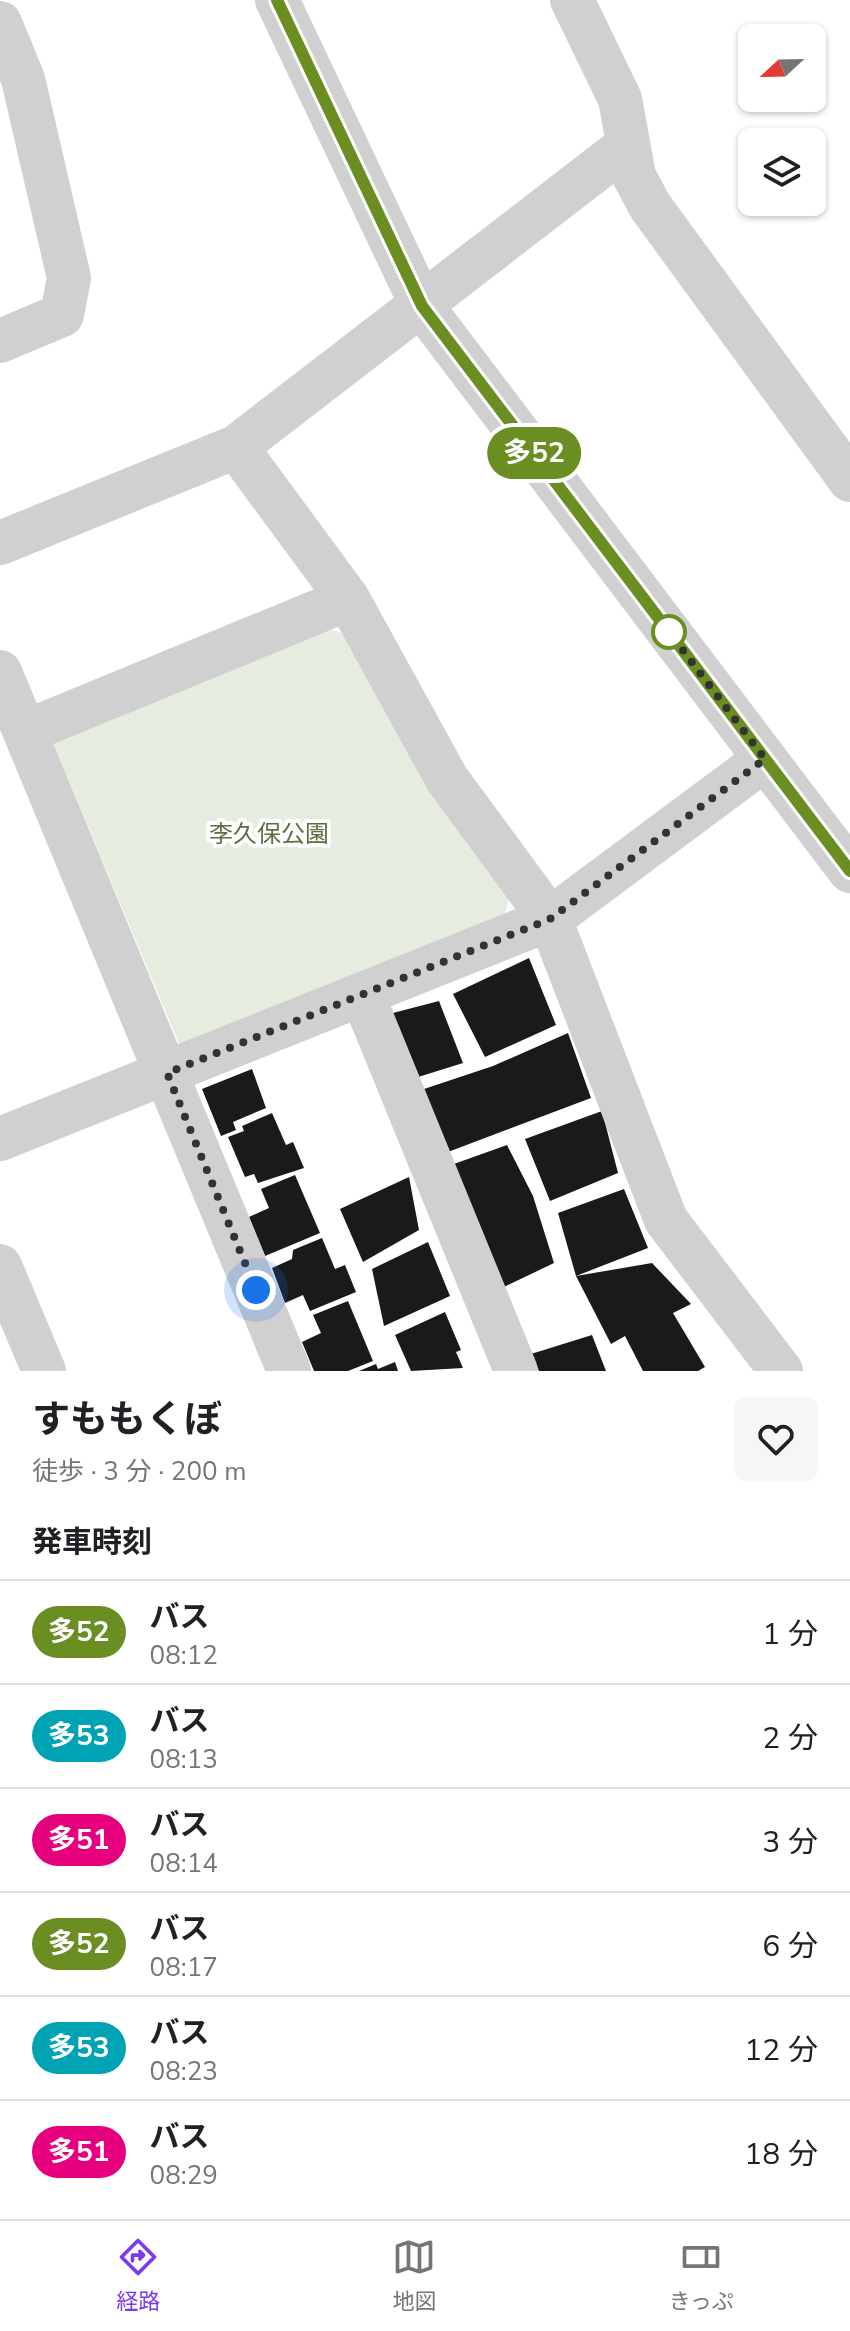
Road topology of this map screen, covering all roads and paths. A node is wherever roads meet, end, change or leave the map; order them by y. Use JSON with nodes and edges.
{"nodes":[{"id":1,"x":277,"y":0,"type":"edge"},
{"id":2,"x":572,"y":0,"type":"edge"},
{"id":3,"x":0,"y":23,"type":"edge"},
{"id":4,"x":628,"y":145,"type":"junction"},
{"id":5,"x":422,"y":306,"type":"junction"},
{"id":6,"x":0,"y":341,"type":"edge"},
{"id":7,"x":236,"y":447,"type":"junction"},
{"id":8,"x":850,"y":480,"type":"edge"},
{"id":9,"x":0,"y":543,"type":"edge"},
{"id":10,"x":348,"y":599,"type":"junction"},
{"id":11,"x":0,"y":672,"type":"edge"},
{"id":12,"x":25,"y":732,"type":"junction"},
{"id":13,"x":765,"y":759,"type":"junction"},
{"id":14,"x":850,"y":870,"type":"edge"},
{"id":15,"x":550,"y":919,"type":"junction"},
{"id":16,"x":362,"y":994,"type":"junction"},
{"id":17,"x":167,"y":1073,"type":"junction"},
{"id":18,"x":0,"y":1139,"type":"edge"},
{"id":19,"x":0,"y":1266,"type":"edge"},
{"id":20,"x":44,"y":1371,"type":"edge"},
{"id":21,"x":289,"y":1371,"type":"edge"},
{"id":22,"x":516,"y":1371,"type":"edge"},
{"id":23,"x":781,"y":1371,"type":"edge"}],
"edges":[{"from":1,"to":5,"type":"street"},
{"from":2,"to":4,"type":"street"},
{"from":3,"to":6,"type":"street"},
{"from":4,"to":5,"type":"street"},
{"from":4,"to":8,"type":"street"},
{"from":5,"to":7,"type":"street"},
{"from":5,"to":13,"type":"street"},
{"from":7,"to":9,"type":"street"},
{"from":7,"to":10,"type":"street"},
{"from":10,"to":12,"type":"street"},
{"from":10,"to":15,"type":"street"},
{"from":11,"to":12,"type":"street"},
{"from":12,"to":17,"type":"street"},
{"from":13,"to":14,"type":"street"},
{"from":13,"to":15,"type":"street"},
{"from":15,"to":16,"type":"street"},
{"from":15,"to":23,"type":"street"},
{"from":16,"to":17,"type":"street"},
{"from":16,"to":22,"type":"street"},
{"from":17,"to":18,"type":"street"},
{"from":17,"to":21,"type":"street"},
{"from":19,"to":20,"type":"street"}]}
